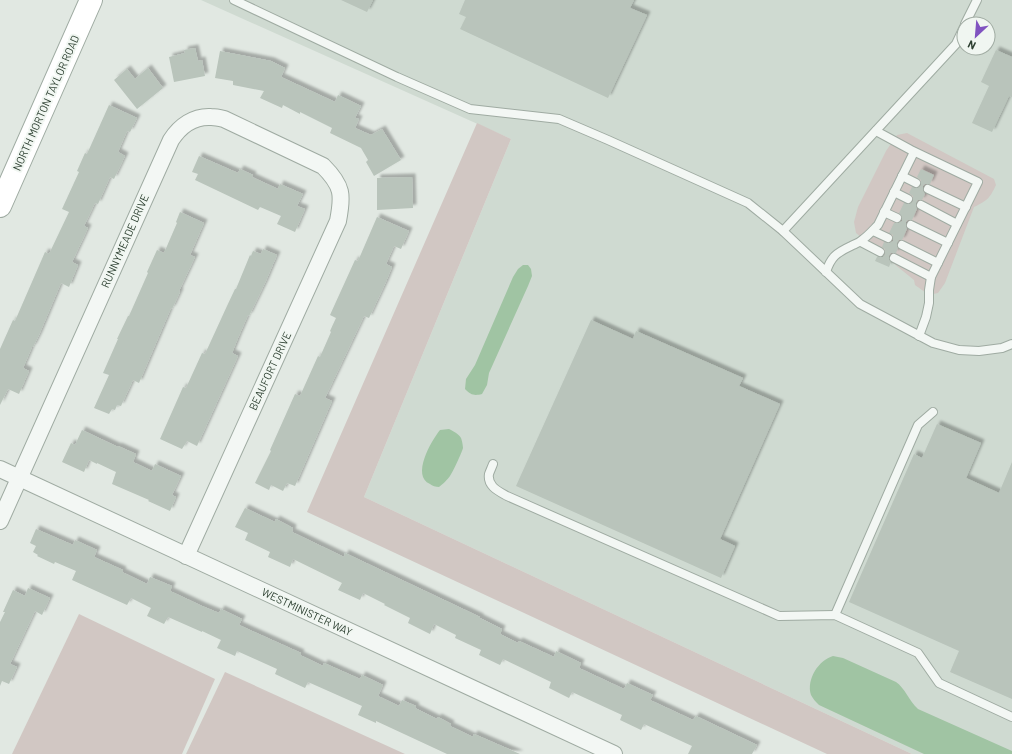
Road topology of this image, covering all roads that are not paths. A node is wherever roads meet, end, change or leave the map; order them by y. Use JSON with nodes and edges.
{"nodes":[{"id":1,"x":91,"y":0,"type":"edge"},
{"id":2,"x":234,"y":0,"type":"edge"},
{"id":3,"x":977,"y":0,"type":"edge"},
{"id":4,"x":248,"y":3,"type":"edge"},
{"id":5,"x":969,"y":16,"type":"edge"},
{"id":6,"x":956,"y":44,"type":"edge"},
{"id":7,"x":876,"y":131,"type":"junction"},
{"id":8,"x":914,"y":152,"type":"junction"},
{"id":9,"x":902,"y":176,"type":"junction"},
{"id":10,"x":916,"y":183,"type":"dead end"},
{"id":11,"x":338,"y":184,"type":"joint"},
{"id":12,"x":928,"y":189,"type":"dead end"},
{"id":13,"x":894,"y":192,"type":"junction"},
{"id":14,"x":908,"y":199,"type":"dead end"},
{"id":15,"x":921,"y":205,"type":"dead end"},
{"id":16,"x":0,"y":206,"type":"edge"},
{"id":17,"x":966,"y":207,"type":"junction"},
{"id":18,"x":884,"y":212,"type":"junction"},
{"id":19,"x":897,"y":218,"type":"dead end"},
{"id":20,"x":911,"y":224,"type":"dead end"},
{"id":21,"x":957,"y":224,"type":"junction"},
{"id":22,"x":783,"y":231,"type":"junction"},
{"id":23,"x":873,"y":231,"type":"junction"},
{"id":24,"x":888,"y":238,"type":"dead end"},
{"id":25,"x":861,"y":242,"type":"junction"},
{"id":26,"x":948,"y":243,"type":"junction"},
{"id":27,"x":902,"y":245,"type":"dead end"},
{"id":28,"x":880,"y":252,"type":"dead end"},
{"id":29,"x":894,"y":258,"type":"dead end"},
{"id":30,"x":938,"y":263,"type":"junction"},
{"id":31,"x":826,"y":272,"type":"junction"},
{"id":32,"x":931,"y":277,"type":"junction"},
{"id":33,"x":919,"y":336,"type":"junction"},
{"id":34,"x":1012,"y":344,"type":"edge"},
{"id":35,"x":934,"y":412,"type":"dead end"},
{"id":36,"x":493,"y":464,"type":"dead end"},
{"id":37,"x":0,"y":469,"type":"edge"},
{"id":38,"x":19,"y":478,"type":"junction"},
{"id":39,"x":0,"y":520,"type":"edge"},
{"id":40,"x":186,"y":556,"type":"junction"},
{"id":41,"x":835,"y":615,"type":"junction"},
{"id":42,"x":1012,"y":717,"type":"edge"},
{"id":43,"x":614,"y":754,"type":"edge"}],
"edges":[{"from":1,"to":16,"type":"street","name":"NORTH MORTON TAYLOR ROAD"},
{"from":2,"to":4,"type":"lane"},
{"from":3,"to":5,"type":"lane"},
{"from":4,"to":22,"type":"lane"},
{"from":6,"to":7,"type":"lane"},
{"from":7,"to":8,"type":"lane"},
{"from":7,"to":22,"type":"lane"},
{"from":8,"to":9,"type":"lane"},
{"from":8,"to":17,"type":"lane"},
{"from":9,"to":10,"type":"lane"},
{"from":9,"to":13,"type":"lane"},
{"from":11,"to":38,"type":"street","name":"RUNNYMEADE DRIVE"},
{"from":11,"to":40,"type":"street","name":"BEAUFORT DRIVE"},
{"from":12,"to":17,"type":"lane"},
{"from":13,"to":14,"type":"lane"},
{"from":13,"to":18,"type":"lane"},
{"from":15,"to":21,"type":"lane"},
{"from":17,"to":21,"type":"lane"},
{"from":18,"to":19,"type":"lane"},
{"from":18,"to":23,"type":"lane"},
{"from":20,"to":26,"type":"lane"},
{"from":21,"to":26,"type":"lane"},
{"from":22,"to":31,"type":"lane"},
{"from":23,"to":24,"type":"lane"},
{"from":23,"to":25,"type":"lane"},
{"from":25,"to":28,"type":"lane"},
{"from":25,"to":31,"type":"lane"},
{"from":26,"to":30,"type":"lane"},
{"from":27,"to":30,"type":"lane"},
{"from":29,"to":32,"type":"lane"},
{"from":30,"to":32,"type":"lane"},
{"from":31,"to":33,"type":"lane"},
{"from":32,"to":33,"type":"lane"},
{"from":33,"to":34,"type":"lane"},
{"from":35,"to":41,"type":"lane"},
{"from":36,"to":41,"type":"lane"},
{"from":37,"to":38,"type":"street","name":"WESTMINISTER WAY"},
{"from":38,"to":39,"type":"street","name":"RUNNYMEADE DRIVE"},
{"from":38,"to":40,"type":"street","name":"WESTMINISTER WAY"},
{"from":40,"to":43,"type":"street","name":"WESTMINISTER WAY"},
{"from":41,"to":42,"type":"lane"}]}
